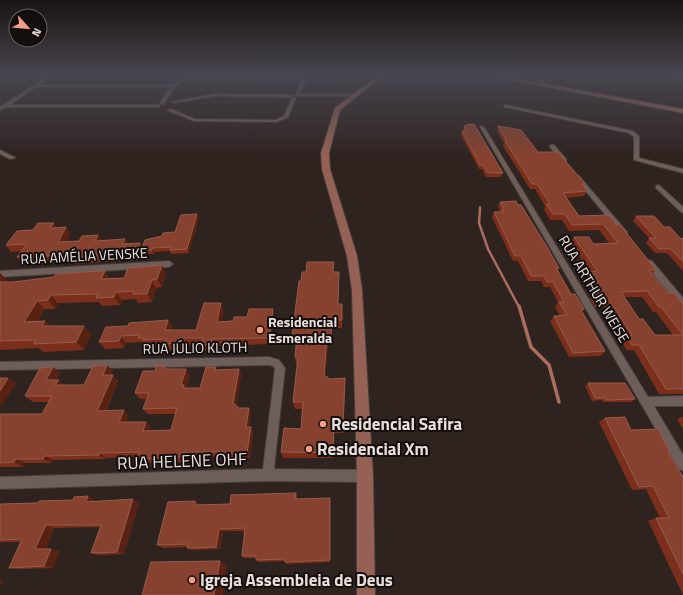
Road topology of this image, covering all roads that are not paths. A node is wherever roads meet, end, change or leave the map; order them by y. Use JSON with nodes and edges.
{"nodes":[{"id":1,"x":12,"y":102,"type":"edge"},
{"id":2,"x":183,"y":102,"type":"edge"},
{"id":3,"x":293,"y":102,"type":"edge"},
{"id":4,"x":346,"y":102,"type":"edge"},
{"id":5,"x":634,"y":102,"type":"edge"},
{"id":6,"x":162,"y":103,"type":"joint"},
{"id":7,"x":175,"y":103,"type":"junction"},
{"id":8,"x":6,"y":106,"type":"junction"},
{"id":9,"x":506,"y":106,"type":"dead end"},
{"id":10,"x":0,"y":109,"type":"edge"},
{"id":11,"x":163,"y":109,"type":"junction"},
{"id":12,"x":683,"y":111,"type":"edge"},
{"id":13,"x":482,"y":128,"type":"dead end"},
{"id":14,"x":552,"y":146,"type":"dead end"},
{"id":15,"x":0,"y":152,"type":"edge"},
{"id":16,"x":12,"y":158,"type":"dead end"},
{"id":17,"x":567,"y":165,"type":"edge"},
{"id":18,"x":572,"y":171,"type":"edge"},
{"id":19,"x":683,"y":171,"type":"edge"},
{"id":20,"x":658,"y":187,"type":"dead end"},
{"id":21,"x":683,"y":211,"type":"edge"},
{"id":22,"x":628,"y":237,"type":"edge"},
{"id":23,"x":643,"y":255,"type":"edge"},
{"id":24,"x":169,"y":264,"type":"dead end"},
{"id":25,"x":0,"y":274,"type":"edge"},
{"id":26,"x":683,"y":304,"type":"edge"},
{"id":27,"x":0,"y":366,"type":"edge"},
{"id":28,"x":683,"y":401,"type":"edge"},
{"id":29,"x":645,"y":402,"type":"junction"},
{"id":30,"x":683,"y":465,"type":"edge"},
{"id":31,"x":268,"y":475,"type":"junction"},
{"id":32,"x":365,"y":476,"type":"junction"},
{"id":33,"x":0,"y":483,"type":"edge"},
{"id":34,"x":366,"y":595,"type":"edge"}],
"edges":[{"from":1,"to":8,"type":"street"},
{"from":2,"to":7,"type":"street"},
{"from":3,"to":11,"type":"street"},
{"from":4,"to":32,"type":"street"},
{"from":5,"to":12,"type":"street"},
{"from":6,"to":7,"type":"street"},
{"from":6,"to":11,"type":"street"},
{"from":7,"to":11,"type":"street"},
{"from":8,"to":10,"type":"street"},
{"from":8,"to":11,"type":"street"},
{"from":9,"to":19,"type":"street"},
{"from":13,"to":29,"type":"street","name":"RUA ARTHUR WEISE"},
{"from":14,"to":17,"type":"street"},
{"from":15,"to":16,"type":"street"},
{"from":18,"to":22,"type":"street"},
{"from":20,"to":21,"type":"street"},
{"from":23,"to":26,"type":"street"},
{"from":24,"to":25,"type":"street","name":"RUA AMÉLIA VENSKE"},
{"from":27,"to":31,"type":"street","name":"RUA JÚLIO KLOTH"},
{"from":28,"to":29,"type":"street"},
{"from":29,"to":30,"type":"street","name":"RUA ARTHUR WEISE"},
{"from":31,"to":32,"type":"street","name":"RUA HELENE OHF"},
{"from":31,"to":33,"type":"street","name":"RUA HELENE OHF"},
{"from":32,"to":34,"type":"street"}]}
